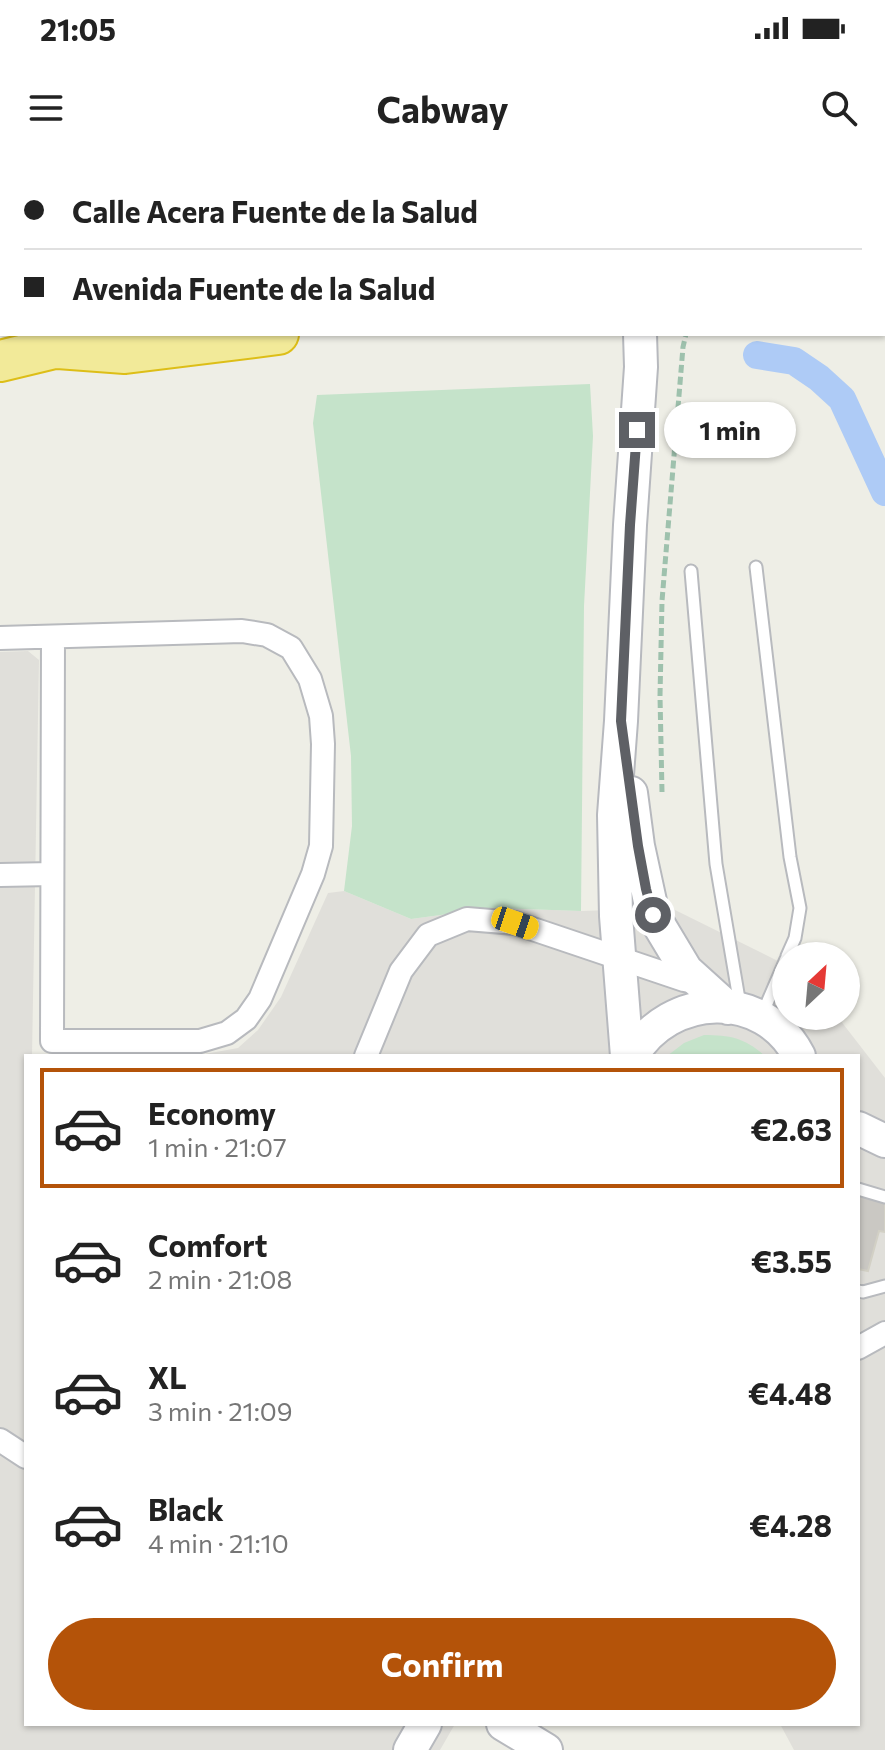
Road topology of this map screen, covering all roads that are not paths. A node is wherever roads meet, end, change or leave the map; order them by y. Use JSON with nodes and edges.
{"nodes":[{"id":1,"x":103,"y":336,"type":"edge"},
{"id":2,"x":262,"y":336,"type":"edge"},
{"id":3,"x":640,"y":336,"type":"edge"},
{"id":4,"x":650,"y":336,"type":"edge"},
{"id":5,"x":58,"y":348,"type":"junction"},
{"id":6,"x":0,"y":361,"type":"edge"},
{"id":7,"x":641,"y":367,"type":"junction"},
{"id":8,"x":756,"y":567,"type":"dead end"},
{"id":9,"x":691,"y":571,"type":"dead end"},
{"id":10,"x":0,"y":638,"type":"edge"},
{"id":11,"x":53,"y":638,"type":"junction"},
{"id":12,"x":621,"y":721,"type":"junction"},
{"id":13,"x":52,"y":874,"type":"junction"},
{"id":14,"x":0,"y":875,"type":"edge"},
{"id":15,"x":793,"y":942,"type":"edge"},
{"id":16,"x":621,"y":959,"type":"junction"},
{"id":17,"x":772,"y":976,"type":"edge"},
{"id":18,"x":702,"y":984,"type":"junction"},
{"id":19,"x":743,"y":1011,"type":"junction"},
{"id":20,"x":367,"y":1054,"type":"edge"},
{"id":21,"x":629,"y":1054,"type":"edge"},
{"id":22,"x":631,"y":1054,"type":"edge"},
{"id":23,"x":798,"y":1054,"type":"edge"},
{"id":24,"x":860,"y":1129,"type":"edge"},
{"id":25,"x":885,"y":1141,"type":"edge"},
{"id":26,"x":860,"y":1150,"type":"edge"},
{"id":27,"x":885,"y":1151,"type":"edge"},
{"id":28,"x":860,"y":1190,"type":"edge"},
{"id":29,"x":885,"y":1197,"type":"edge"},
{"id":30,"x":885,"y":1286,"type":"edge"},
{"id":31,"x":860,"y":1291,"type":"edge"},
{"id":32,"x":885,"y":1333,"type":"edge"},
{"id":33,"x":860,"y":1347,"type":"edge"},
{"id":34,"x":0,"y":1440,"type":"edge"},
{"id":35,"x":24,"y":1456,"type":"edge"},
{"id":36,"x":424,"y":1726,"type":"edge"},
{"id":37,"x":506,"y":1726,"type":"edge"},
{"id":38,"x":410,"y":1750,"type":"edge"},
{"id":39,"x":546,"y":1750,"type":"edge"}],
"edges":[{"from":1,"to":5,"type":"highway"},
{"from":2,"to":5,"type":"highway"},
{"from":3,"to":7,"type":"main road"},
{"from":4,"to":7,"type":"main road"},
{"from":5,"to":6,"type":"highway"},
{"from":7,"to":12,"type":"main road"},
{"from":8,"to":15,"type":"lane"},
{"from":9,"to":19,"type":"lane"},
{"from":10,"to":11,"type":"street"},
{"from":11,"to":13,"type":"street"},
{"from":11,"to":13,"type":"street"},
{"from":12,"to":16,"type":"main road"},
{"from":12,"to":18,"type":"main road"},
{"from":13,"to":14,"type":"street"},
{"from":16,"to":18,"type":"street"},
{"from":16,"to":20,"type":"street"},
{"from":16,"to":21,"type":"main road"},
{"from":17,"to":19,"type":"lane"},
{"from":18,"to":19,"type":"main road"},
{"from":19,"to":22,"type":"main road"},
{"from":19,"to":23,"type":"main road"},
{"from":24,"to":25,"type":"main road"},
{"from":26,"to":27,"type":"main road"},
{"from":28,"to":29,"type":"lane"},
{"from":30,"to":31,"type":"lane"},
{"from":32,"to":33,"type":"street"},
{"from":34,"to":35,"type":"street"},
{"from":36,"to":38,"type":"main road"},
{"from":37,"to":39,"type":"main road"}]}
